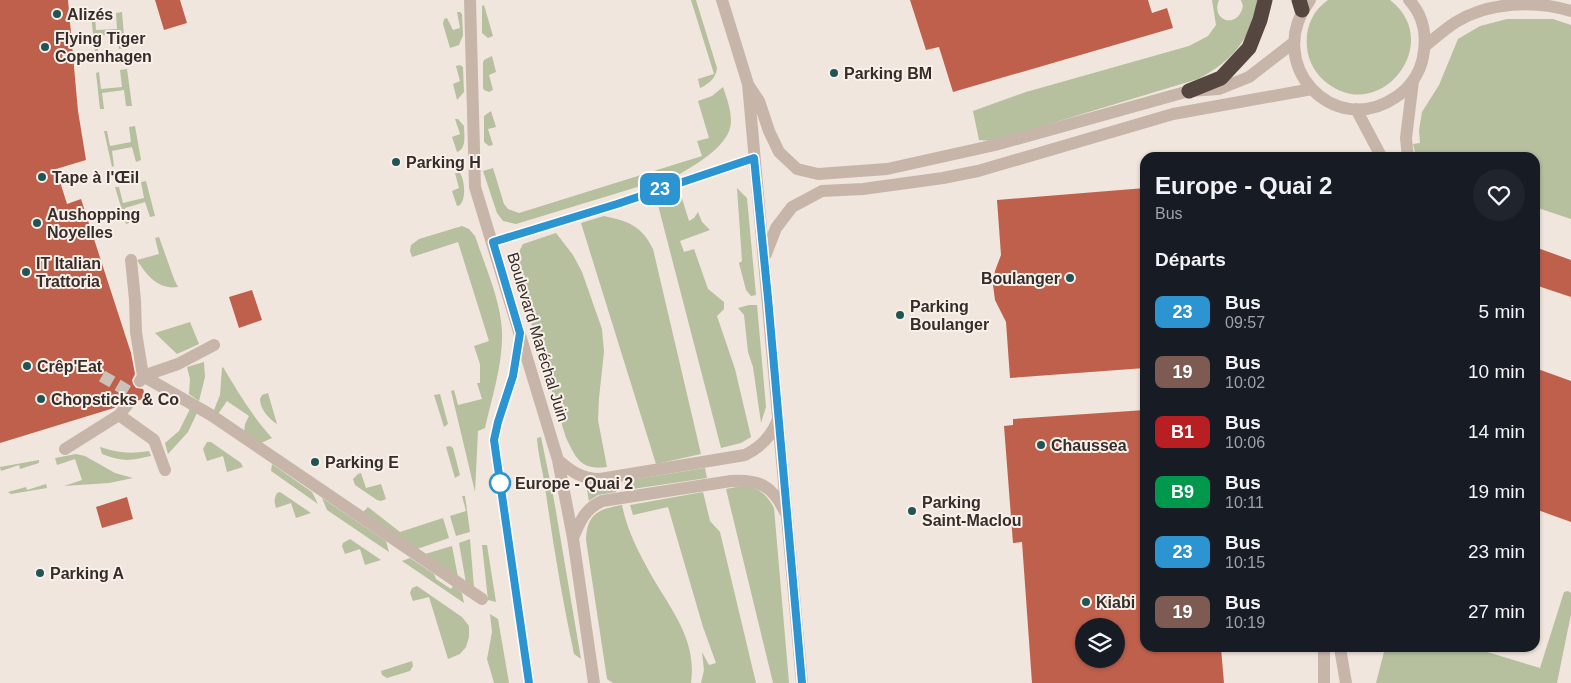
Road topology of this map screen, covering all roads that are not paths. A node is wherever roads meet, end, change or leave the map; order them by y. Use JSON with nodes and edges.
{"nodes":[{"id":1,"x":470,"y":0,"type":"edge"},
{"id":2,"x":722,"y":0,"type":"edge"},
{"id":3,"x":1265,"y":0,"type":"edge"},
{"id":4,"x":1409,"y":0,"type":"edge"},
{"id":5,"x":1303,"y":3,"type":"edge"},
{"id":6,"x":1571,"y":11,"type":"edge"},
{"id":7,"x":1293,"y":43,"type":"junction"},
{"id":8,"x":1425,"y":46,"type":"junction"},
{"id":9,"x":1414,"y":80,"type":"junction"},
{"id":10,"x":748,"y":84,"type":"junction"},
{"id":11,"x":1312,"y":90,"type":"junction"},
{"id":12,"x":1189,"y":91,"type":"junction"},
{"id":13,"x":1356,"y":109,"type":"junction"},
{"id":14,"x":1379,"y":152,"type":"edge"},
{"id":15,"x":1407,"y":152,"type":"edge"},
{"id":16,"x":764,"y":258,"type":"junction"},
{"id":17,"x":131,"y":260,"type":"dead end"},
{"id":18,"x":214,"y":345,"type":"dead end"},
{"id":19,"x":141,"y":378,"type":"junction"},
{"id":20,"x":128,"y":404,"type":"dead end"},
{"id":21,"x":119,"y":414,"type":"junction"},
{"id":22,"x":778,"y":416,"type":"junction"},
{"id":23,"x":65,"y":449,"type":"dead end"},
{"id":24,"x":558,"y":460,"type":"junction"},
{"id":25,"x":165,"y":470,"type":"dead end"},
{"id":26,"x":787,"y":517,"type":"junction"},
{"id":27,"x":573,"y":538,"type":"junction"},
{"id":28,"x":482,"y":599,"type":"dead end"},
{"id":29,"x":1324,"y":652,"type":"edge"},
{"id":30,"x":1341,"y":652,"type":"edge"},
{"id":31,"x":594,"y":683,"type":"edge"},
{"id":32,"x":802,"y":683,"type":"edge"},
{"id":33,"x":1324,"y":683,"type":"edge"},
{"id":34,"x":1346,"y":683,"type":"edge"}],
"edges":[{"from":1,"to":24,"type":"street","name":"Boulevard Maréchal Juin"},
{"from":2,"to":10,"type":"street"},
{"from":3,"to":12,"type":"highway"},
{"from":4,"to":8,"type":"street"},
{"from":5,"to":7,"type":"street"},
{"from":6,"to":8,"type":"street"},
{"from":7,"to":11,"type":"street"},
{"from":7,"to":12,"type":"street"},
{"from":8,"to":9,"type":"street"},
{"from":9,"to":13,"type":"street"},
{"from":9,"to":15,"type":"street"},
{"from":10,"to":12,"type":"street"},
{"from":10,"to":16,"type":"street"},
{"from":11,"to":13,"type":"street"},
{"from":11,"to":16,"type":"street"},
{"from":13,"to":14,"type":"street"},
{"from":16,"to":22,"type":"street"},
{"from":17,"to":19,"type":"street"},
{"from":18,"to":19,"type":"street"},
{"from":19,"to":28,"type":"street"},
{"from":20,"to":21,"type":"street"},
{"from":21,"to":23,"type":"street"},
{"from":21,"to":25,"type":"street"},
{"from":22,"to":24,"type":"street"},
{"from":22,"to":26,"type":"street"},
{"from":24,"to":27,"type":"street","name":"Boulevard Maréchal Juin"},
{"from":26,"to":27,"type":"street"},
{"from":26,"to":32,"type":"street"},
{"from":27,"to":31,"type":"street","name":"Boulevard Maréchal Juin"},
{"from":29,"to":33,"type":"street"},
{"from":30,"to":34,"type":"street"}]}
